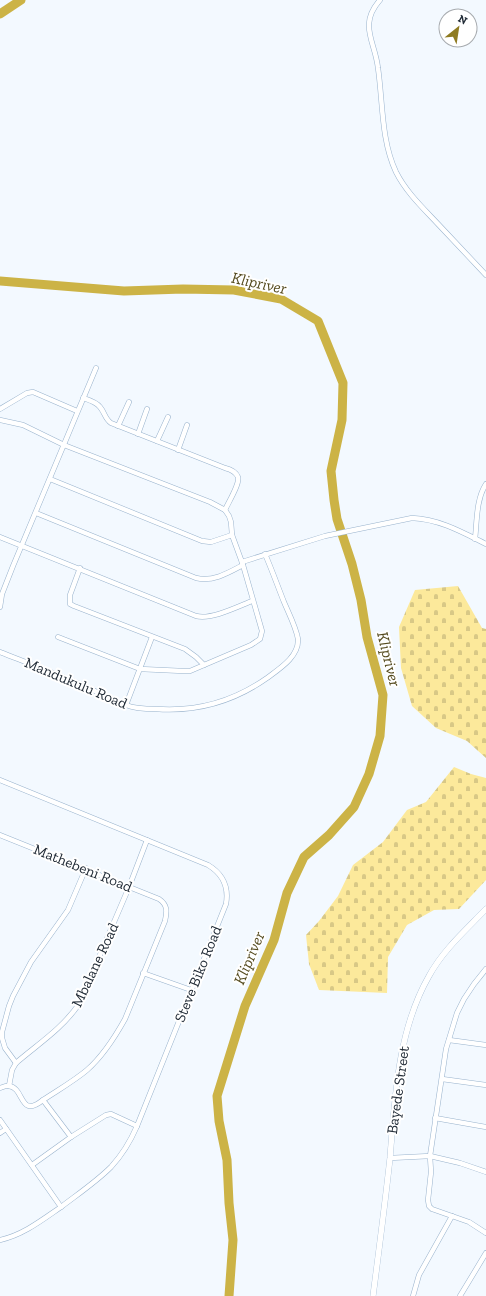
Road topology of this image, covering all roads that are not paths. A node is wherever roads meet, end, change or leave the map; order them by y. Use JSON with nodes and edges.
{"nodes":[{"id":1,"x":380,"y":0,"type":"edge"},
{"id":2,"x":486,"y":275,"type":"edge"},
{"id":3,"x":96,"y":368,"type":"dead end"},
{"id":4,"x":83,"y":398,"type":"junction"},
{"id":5,"x":129,"y":402,"type":"dead end"},
{"id":6,"x":0,"y":409,"type":"edge"},
{"id":7,"x":147,"y":409,"type":"dead end"},
{"id":8,"x":78,"y":411,"type":"junction"},
{"id":9,"x":168,"y":417,"type":"dead end"},
{"id":10,"x":0,"y":420,"type":"edge"},
{"id":11,"x":187,"y":425,"type":"dead end"},
{"id":12,"x":118,"y":426,"type":"junction"},
{"id":13,"x":138,"y":434,"type":"junction"},
{"id":14,"x":158,"y":442,"type":"junction"},
{"id":15,"x":64,"y":445,"type":"junction"},
{"id":16,"x":178,"y":450,"type":"junction"},
{"id":17,"x":50,"y":480,"type":"junction"},
{"id":18,"x":486,"y":484,"type":"edge"},
{"id":19,"x":225,"y":510,"type":"junction"},
{"id":20,"x":36,"y":513,"type":"junction"},
{"id":21,"x":232,"y":536,"type":"junction"},
{"id":22,"x":0,"y":537,"type":"edge"},
{"id":23,"x":475,"y":539,"type":"junction"},
{"id":24,"x":486,"y":544,"type":"edge"},
{"id":25,"x":23,"y":545,"type":"junction"},
{"id":26,"x":265,"y":554,"type":"junction"},
{"id":27,"x":242,"y":564,"type":"junction"},
{"id":28,"x":80,"y":568,"type":"junction"},
{"id":29,"x":1,"y":594,"type":"edge"},
{"id":30,"x":252,"y":601,"type":"junction"},
{"id":31,"x":0,"y":606,"type":"edge"},
{"id":32,"x":58,"y":637,"type":"dead end"},
{"id":33,"x":152,"y":637,"type":"junction"},
{"id":34,"x":0,"y":652,"type":"edge"},
{"id":35,"x":204,"y":665,"type":"junction"},
{"id":36,"x":140,"y":669,"type":"junction"},
{"id":37,"x":126,"y":705,"type":"junction"},
{"id":38,"x":0,"y":780,"type":"edge"},
{"id":39,"x":0,"y":834,"type":"edge"},
{"id":40,"x":147,"y":840,"type":"junction"},
{"id":41,"x":86,"y":868,"type":"junction"},
{"id":42,"x":129,"y":887,"type":"junction"},
{"id":43,"x":486,"y":909,"type":"edge"},
{"id":44,"x":486,"y":970,"type":"edge"},
{"id":45,"x":143,"y":973,"type":"junction"},
{"id":46,"x":192,"y":990,"type":"junction"},
{"id":47,"x":449,"y":1040,"type":"junction"},
{"id":48,"x":486,"y":1045,"type":"edge"},
{"id":49,"x":16,"y":1063,"type":"junction"},
{"id":50,"x":442,"y":1079,"type":"junction"},
{"id":51,"x":486,"y":1085,"type":"edge"},
{"id":52,"x":9,"y":1086,"type":"junction"},
{"id":53,"x":0,"y":1088,"type":"edge"},
{"id":54,"x":43,"y":1100,"type":"junction"},
{"id":55,"x":436,"y":1118,"type":"junction"},
{"id":56,"x":0,"y":1120,"type":"edge"},
{"id":57,"x":137,"y":1126,"type":"junction"},
{"id":58,"x":486,"y":1127,"type":"edge"},
{"id":59,"x":6,"y":1129,"type":"junction"},
{"id":60,"x":0,"y":1133,"type":"edge"},
{"id":61,"x":71,"y":1136,"type":"junction"},
{"id":62,"x":430,"y":1156,"type":"junction"},
{"id":63,"x":389,"y":1160,"type":"junction"},
{"id":64,"x":32,"y":1165,"type":"junction"},
{"id":65,"x":486,"y":1172,"type":"edge"},
{"id":66,"x":61,"y":1207,"type":"junction"},
{"id":67,"x":452,"y":1216,"type":"junction"},
{"id":68,"x":486,"y":1233,"type":"edge"},
{"id":69,"x":0,"y":1240,"type":"edge"},
{"id":70,"x":486,"y":1253,"type":"edge"},
{"id":71,"x":373,"y":1296,"type":"edge"},
{"id":72,"x":413,"y":1296,"type":"edge"},
{"id":73,"x":460,"y":1296,"type":"edge"}],
"edges":[{"from":1,"to":2,"type":"street"},
{"from":3,"to":4,"type":"street"},
{"from":4,"to":8,"type":"street"},
{"from":4,"to":12,"type":"street"},
{"from":5,"to":12,"type":"street"},
{"from":6,"to":8,"type":"street"},
{"from":7,"to":13,"type":"street"},
{"from":8,"to":15,"type":"street"},
{"from":9,"to":14,"type":"street"},
{"from":10,"to":15,"type":"street"},
{"from":11,"to":16,"type":"street"},
{"from":12,"to":13,"type":"street"},
{"from":13,"to":14,"type":"street"},
{"from":14,"to":16,"type":"street"},
{"from":15,"to":17,"type":"street"},
{"from":15,"to":19,"type":"street"},
{"from":16,"to":19,"type":"street"},
{"from":17,"to":20,"type":"street"},
{"from":17,"to":21,"type":"street"},
{"from":18,"to":23,"type":"street"},
{"from":19,"to":21,"type":"street"},
{"from":20,"to":25,"type":"street"},
{"from":20,"to":27,"type":"street"},
{"from":21,"to":27,"type":"street"},
{"from":22,"to":25,"type":"street"},
{"from":23,"to":24,"type":"street"},
{"from":23,"to":26,"type":"street"},
{"from":25,"to":28,"type":"street"},
{"from":25,"to":29,"type":"street"},
{"from":26,"to":27,"type":"street"},
{"from":26,"to":37,"type":"street","name":"Mandukulu Road"},
{"from":27,"to":30,"type":"street"},
{"from":28,"to":30,"type":"street"},
{"from":28,"to":33,"type":"street"},
{"from":29,"to":31,"type":"street"},
{"from":30,"to":35,"type":"street"},
{"from":32,"to":36,"type":"street"},
{"from":33,"to":35,"type":"street"},
{"from":33,"to":36,"type":"street"},
{"from":34,"to":37,"type":"street","name":"Mandukulu Road"},
{"from":35,"to":36,"type":"street"},
{"from":36,"to":37,"type":"street"},
{"from":38,"to":40,"type":"street","name":"Steve Biko Road"},
{"from":39,"to":41,"type":"street","name":"Mathebeni Road"},
{"from":40,"to":42,"type":"street","name":"Mbalane Road"},
{"from":40,"to":46,"type":"street","name":"Steve Biko Road"},
{"from":41,"to":42,"type":"street","name":"Mathebeni Road"},
{"from":41,"to":49,"type":"street"},
{"from":42,"to":45,"type":"street","name":"Mathebeni Road"},
{"from":42,"to":49,"type":"street","name":"Mbalane Road"},
{"from":43,"to":63,"type":"street","name":"Bayede Street"},
{"from":44,"to":47,"type":"street"},
{"from":45,"to":46,"type":"street"},
{"from":45,"to":54,"type":"street"},
{"from":46,"to":57,"type":"street","name":"Steve Biko Road"},
{"from":47,"to":48,"type":"street"},
{"from":47,"to":50,"type":"street"},
{"from":49,"to":52,"type":"street"},
{"from":50,"to":51,"type":"street"},
{"from":50,"to":55,"type":"street"},
{"from":52,"to":53,"type":"street"},
{"from":52,"to":54,"type":"street"},
{"from":54,"to":61,"type":"street"},
{"from":55,"to":58,"type":"street"},
{"from":55,"to":62,"type":"street"},
{"from":56,"to":59,"type":"street"},
{"from":57,"to":61,"type":"street"},
{"from":57,"to":66,"type":"street","name":"Steve Biko Road"},
{"from":59,"to":60,"type":"street"},
{"from":59,"to":64,"type":"street"},
{"from":61,"to":64,"type":"street"},
{"from":62,"to":63,"type":"street"},
{"from":62,"to":65,"type":"street"},
{"from":62,"to":67,"type":"street"},
{"from":63,"to":71,"type":"street","name":"Bayede Street"},
{"from":64,"to":66,"type":"street"},
{"from":66,"to":69,"type":"street","name":"Steve Biko Road"},
{"from":67,"to":68,"type":"street"},
{"from":67,"to":72,"type":"street"},
{"from":70,"to":73,"type":"street"}]}
